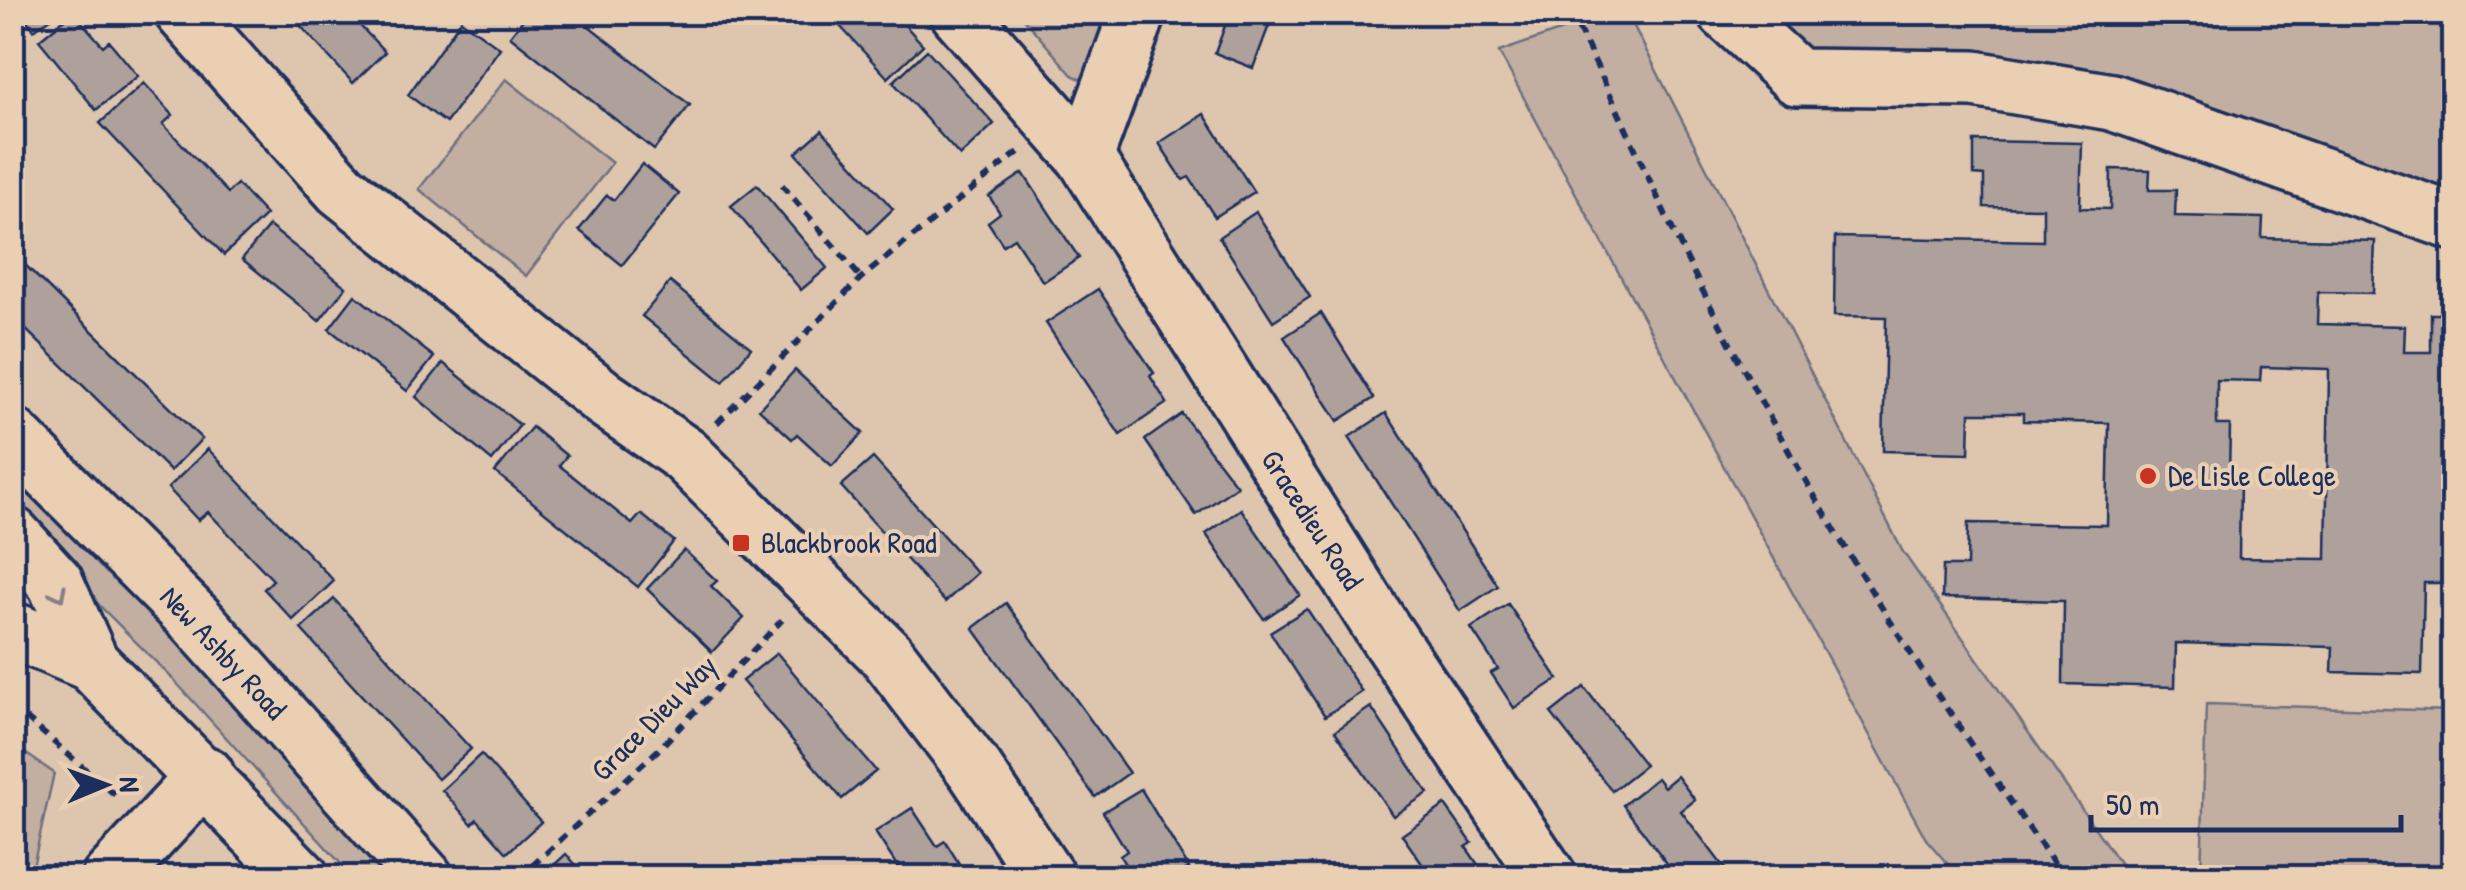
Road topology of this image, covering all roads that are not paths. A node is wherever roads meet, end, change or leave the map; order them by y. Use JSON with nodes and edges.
{"nodes":[{"id":1,"x":184,"y":12,"type":"edge"},
{"id":2,"x":958,"y":12,"type":"edge"},
{"id":3,"x":1138,"y":12,"type":"edge"},
{"id":4,"x":1726,"y":12,"type":"edge"},
{"id":5,"x":1070,"y":140,"type":"junction"},
{"id":6,"x":2454,"y":222,"type":"edge"},
{"id":7,"x":12,"y":436,"type":"edge"},
{"id":8,"x":12,"y":536,"type":"edge"},
{"id":9,"x":12,"y":630,"type":"edge"},
{"id":10,"x":92,"y":663,"type":"junction"},
{"id":11,"x":206,"y":775,"type":"junction"},
{"id":12,"x":110,"y":878,"type":"edge"},
{"id":13,"x":302,"y":878,"type":"edge"},
{"id":14,"x":425,"y":878,"type":"edge"},
{"id":15,"x":1047,"y":878,"type":"edge"},
{"id":16,"x":1549,"y":878,"type":"edge"}],
"edges":[{"from":1,"to":15,"type":"street"},
{"from":2,"to":5,"type":"street","name":"Gracedieu Road"},
{"from":3,"to":5,"type":"street"},
{"from":4,"to":6,"type":"street"},
{"from":5,"to":16,"type":"street","name":"Gracedieu Road"},
{"from":7,"to":14,"type":"street","name":"New Ashby Road"},
{"from":8,"to":10,"type":"street","one_way":true},
{"from":9,"to":10,"type":"street"},
{"from":10,"to":11,"type":"street"},
{"from":11,"to":12,"type":"street"},
{"from":11,"to":13,"type":"street"}]}
